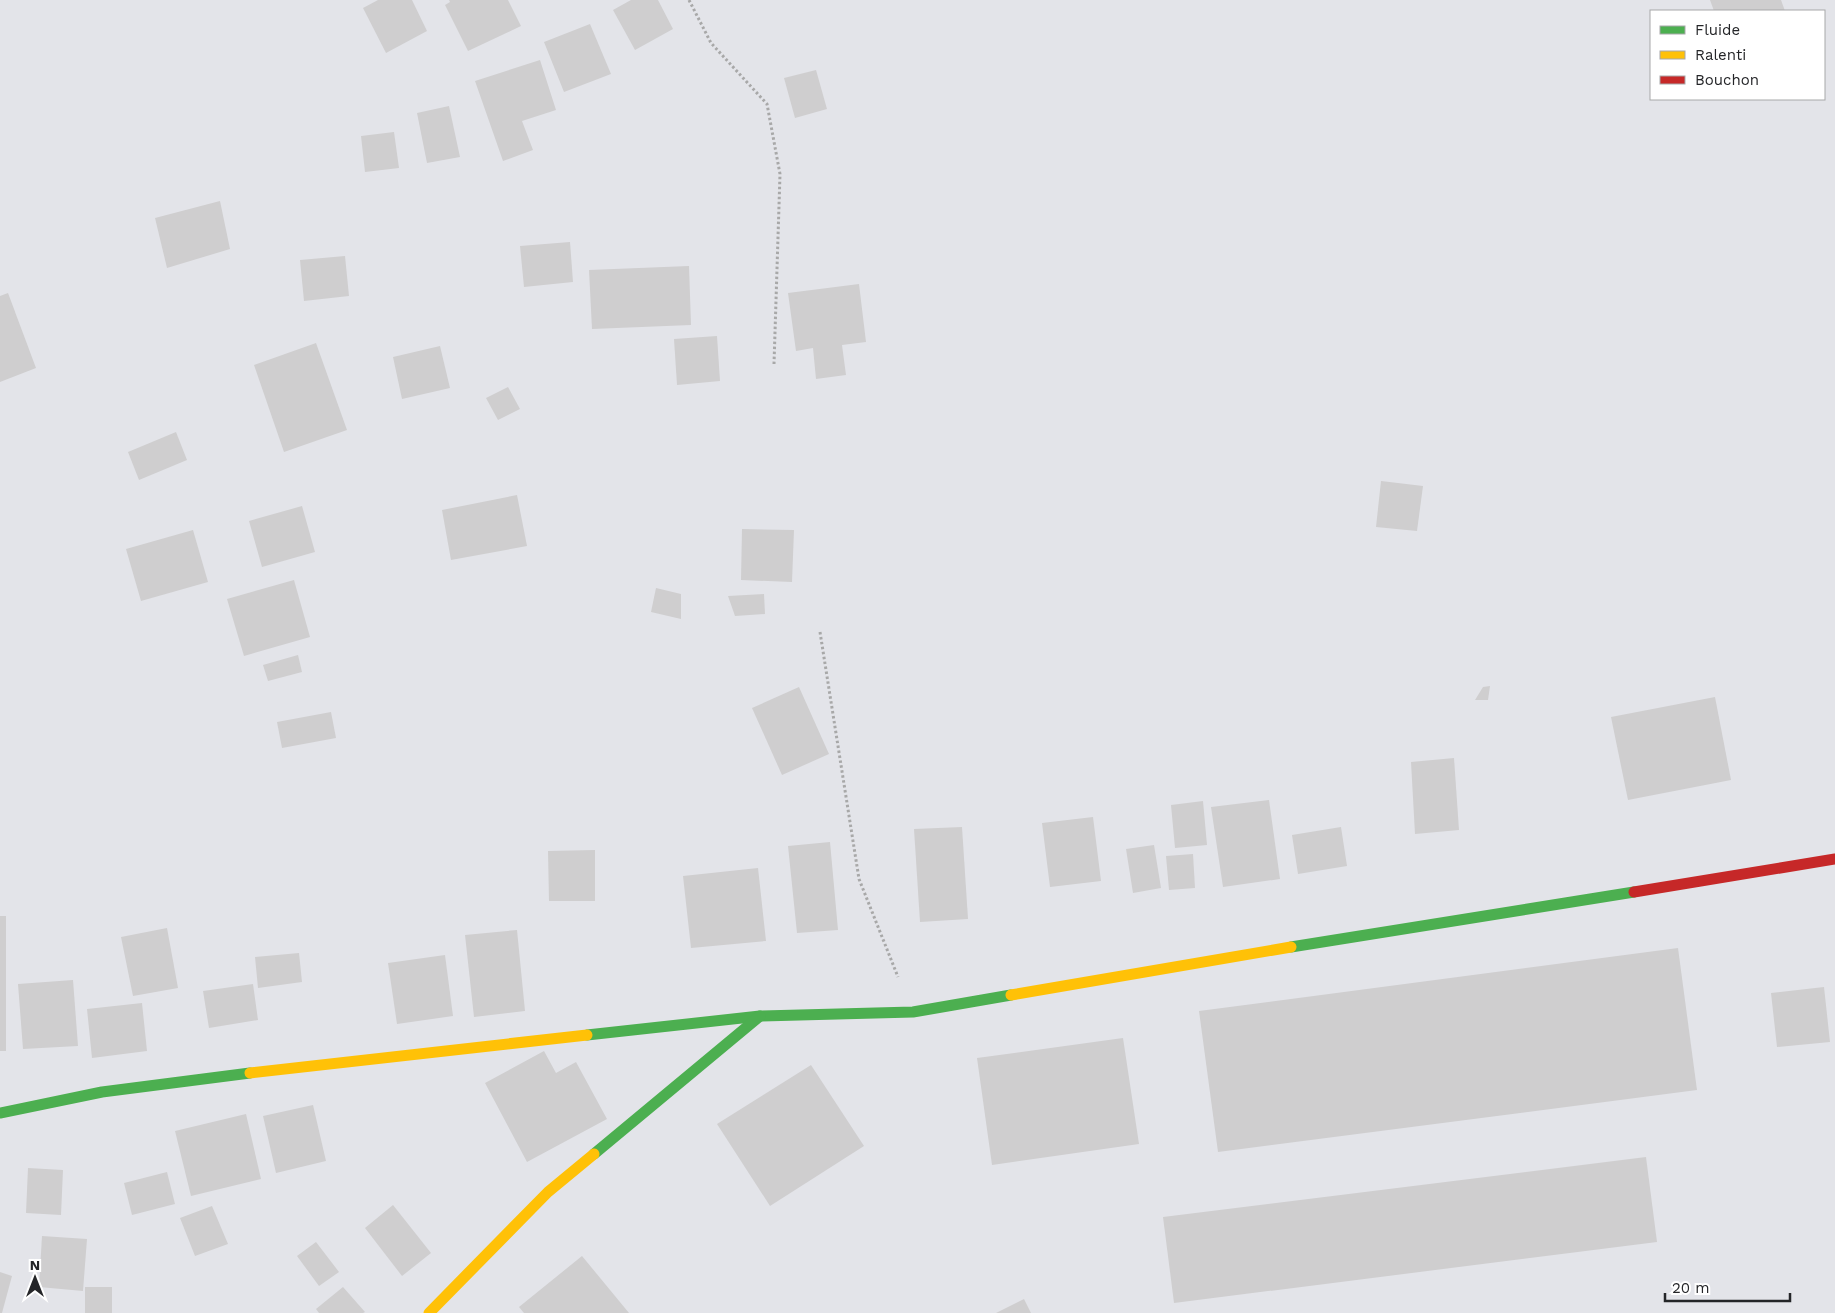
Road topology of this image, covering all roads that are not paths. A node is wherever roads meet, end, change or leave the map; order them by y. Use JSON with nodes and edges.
{"nodes":[{"id":1,"x":1835,"y":859,"type":"edge"},
{"id":2,"x":760,"y":1016,"type":"junction"},
{"id":3,"x":0,"y":1113,"type":"edge"},
{"id":4,"x":429,"y":1313,"type":"edge"}],
"edges":[{"from":1,"to":2,"type":"main road"},
{"from":2,"to":3,"type":"main road"},
{"from":2,"to":4,"type":"main road"}]}
